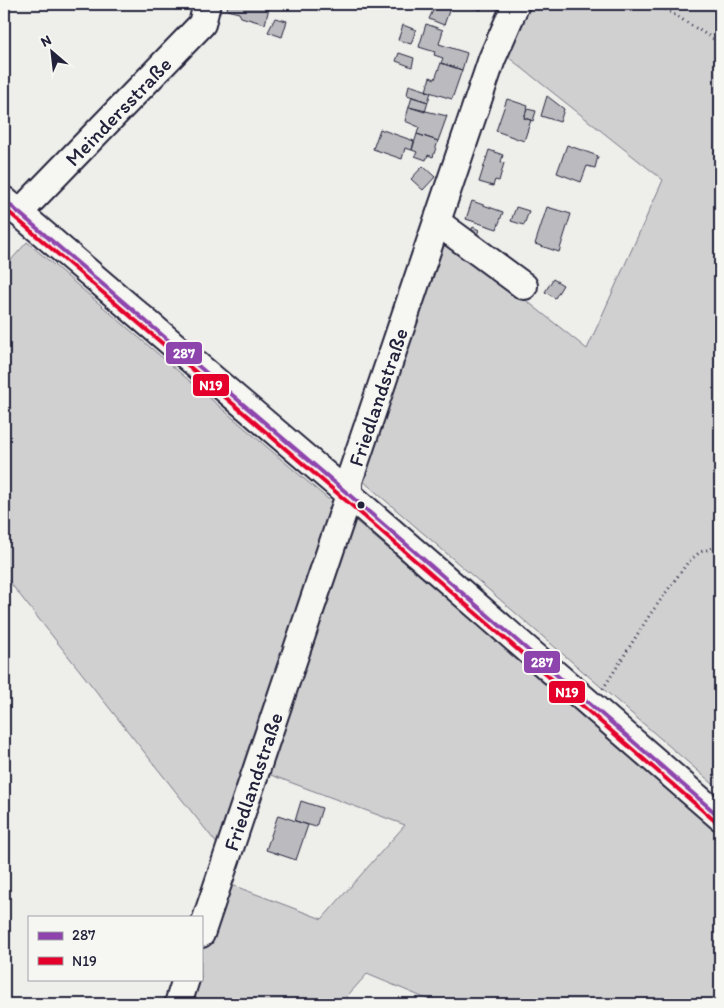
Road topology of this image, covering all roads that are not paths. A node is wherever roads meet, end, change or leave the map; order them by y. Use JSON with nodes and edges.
{"nodes":[{"id":1,"x":208,"y":4,"type":"edge"},
{"id":2,"x":516,"y":4,"type":"edge"},
{"id":3,"x":12,"y":207,"type":"edge"},
{"id":4,"x":437,"y":222,"type":"junction"},
{"id":5,"x":524,"y":286,"type":"dead end"},
{"id":6,"x":349,"y":496,"type":"junction"},
{"id":7,"x":720,"y":818,"type":"edge"},
{"id":8,"x":202,"y":931,"type":"edge"},
{"id":9,"x":186,"y":980,"type":"edge"},
{"id":10,"x":178,"y":1004,"type":"edge"}],
"edges":[{"from":1,"to":3,"type":"street","name":"Meindersstraße"},
{"from":2,"to":4,"type":"street","name":"Friedlandstraße"},
{"from":3,"to":6,"type":"street"},
{"from":4,"to":5,"type":"street"},
{"from":4,"to":6,"type":"street","name":"Friedlandstraße"},
{"from":6,"to":7,"type":"street"},
{"from":6,"to":8,"type":"street","name":"Friedlandstraße"},
{"from":9,"to":10,"type":"street"}]}
